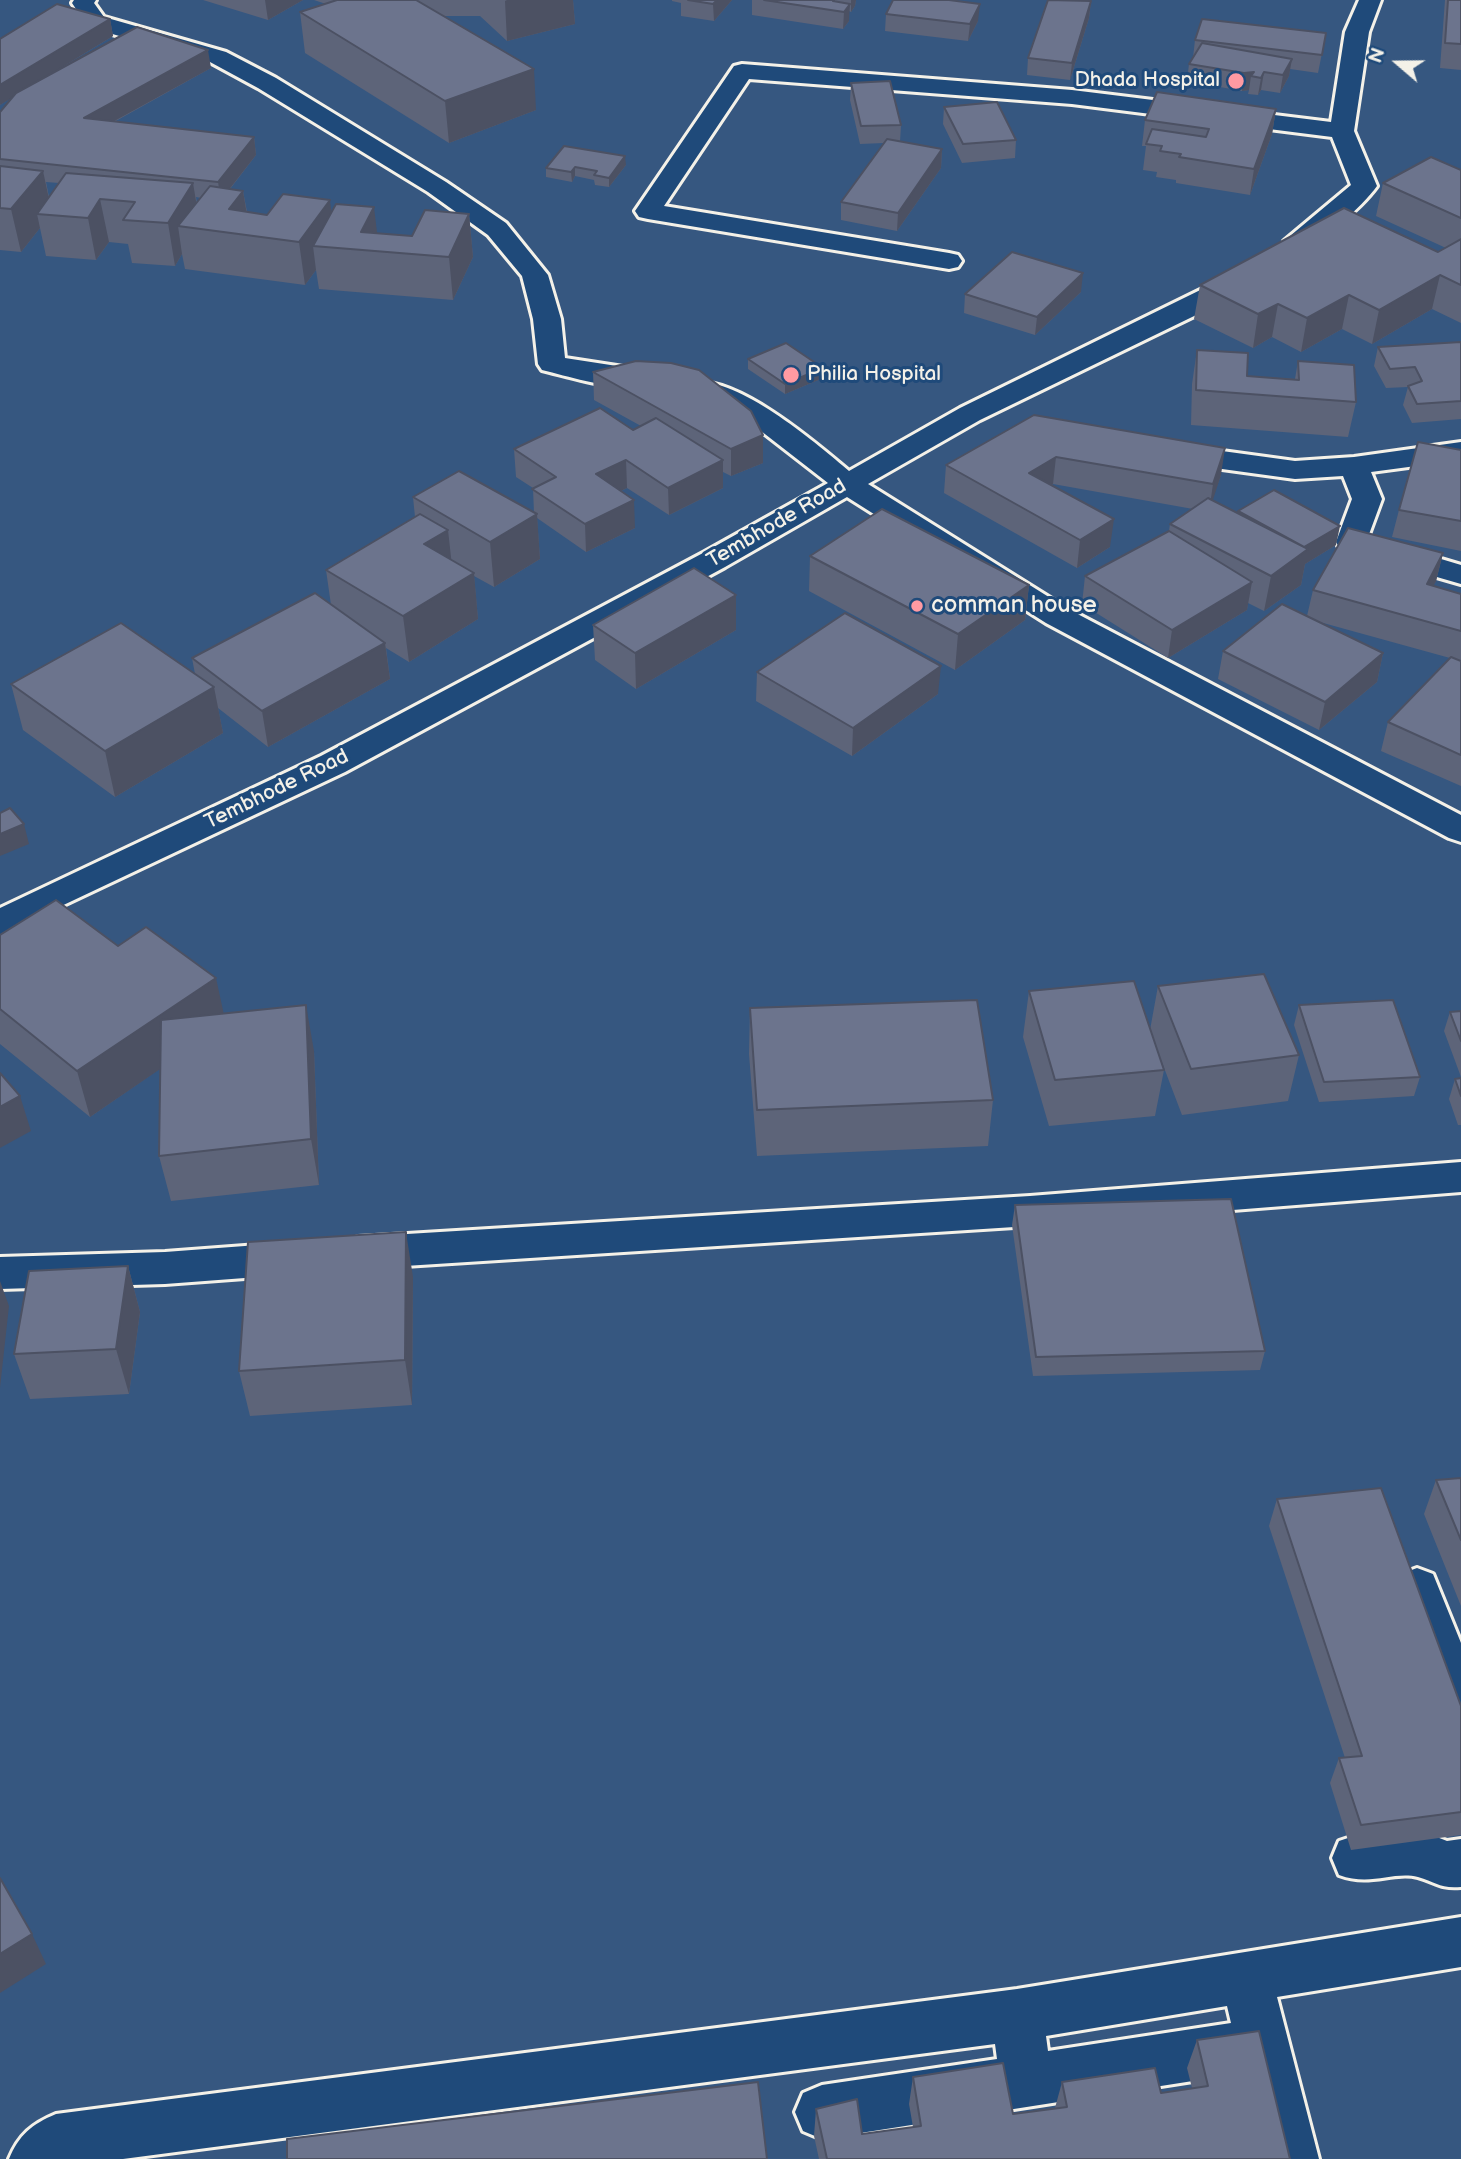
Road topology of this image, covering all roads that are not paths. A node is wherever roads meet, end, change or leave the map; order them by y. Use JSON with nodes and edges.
{"nodes":[{"id":1,"x":85,"y":0,"type":"edge"},
{"id":2,"x":1370,"y":0,"type":"edge"},
{"id":3,"x":1342,"y":131,"type":"junction"},
{"id":4,"x":497,"y":229,"type":"junction"},
{"id":5,"x":463,"y":242,"type":"edge"},
{"id":6,"x":949,"y":261,"type":"dead end"},
{"id":7,"x":970,"y":414,"type":"junction"},
{"id":8,"x":1009,"y":422,"type":"dead end"},
{"id":9,"x":1142,"y":448,"type":"edge"},
{"id":10,"x":1461,"y":451,"type":"edge"},
{"id":11,"x":1354,"y":466,"type":"junction"},
{"id":12,"x":847,"y":484,"type":"junction"},
{"id":13,"x":1461,"y":575,"type":"edge"},
{"id":14,"x":1461,"y":830,"type":"edge"},
{"id":15,"x":0,"y":923,"type":"edge"},
{"id":16,"x":1461,"y":1177,"type":"edge"},
{"id":17,"x":0,"y":1273,"type":"edge"},
{"id":18,"x":1416,"y":1585,"type":"edge"},
{"id":19,"x":1461,"y":1704,"type":"edge"},
{"id":20,"x":1357,"y":1858,"type":"edge"},
{"id":21,"x":1461,"y":1863,"type":"edge"},
{"id":22,"x":1461,"y":1942,"type":"edge"},
{"id":23,"x":1246,"y":1979,"type":"junction"},
{"id":24,"x":1017,"y":2014,"type":"junction"},
{"id":25,"x":1263,"y":2044,"type":"junction"},
{"id":26,"x":1026,"y":2082,"type":"junction"},
{"id":27,"x":822,"y":2112,"type":"edge"},
{"id":28,"x":36,"y":2159,"type":"edge"},
{"id":29,"x":1292,"y":2159,"type":"edge"}],
"edges":[{"from":1,"to":4,"type":"street"},
{"from":2,"to":3,"type":"street"},
{"from":3,"to":6,"type":"street"},
{"from":3,"to":7,"type":"street","name":"Tembhode Road"},
{"from":4,"to":5,"type":"street"},
{"from":4,"to":12,"type":"street"},
{"from":7,"to":8,"type":"street"},
{"from":7,"to":12,"type":"street","name":"Tembhode Road"},
{"from":9,"to":11,"type":"street"},
{"from":10,"to":11,"type":"street"},
{"from":11,"to":13,"type":"street"},
{"from":12,"to":14,"type":"street"},
{"from":12,"to":15,"type":"street","name":"Tembhode Road"},
{"from":16,"to":17,"type":"street"},
{"from":18,"to":19,"type":"street"},
{"from":20,"to":21,"type":"street"},
{"from":22,"to":23,"type":"street"},
{"from":23,"to":24,"type":"street"},
{"from":23,"to":25,"type":"street"},
{"from":24,"to":26,"type":"street"},
{"from":24,"to":28,"type":"street"},
{"from":25,"to":26,"type":"street"},
{"from":25,"to":29,"type":"street"},
{"from":26,"to":27,"type":"street"}]}
